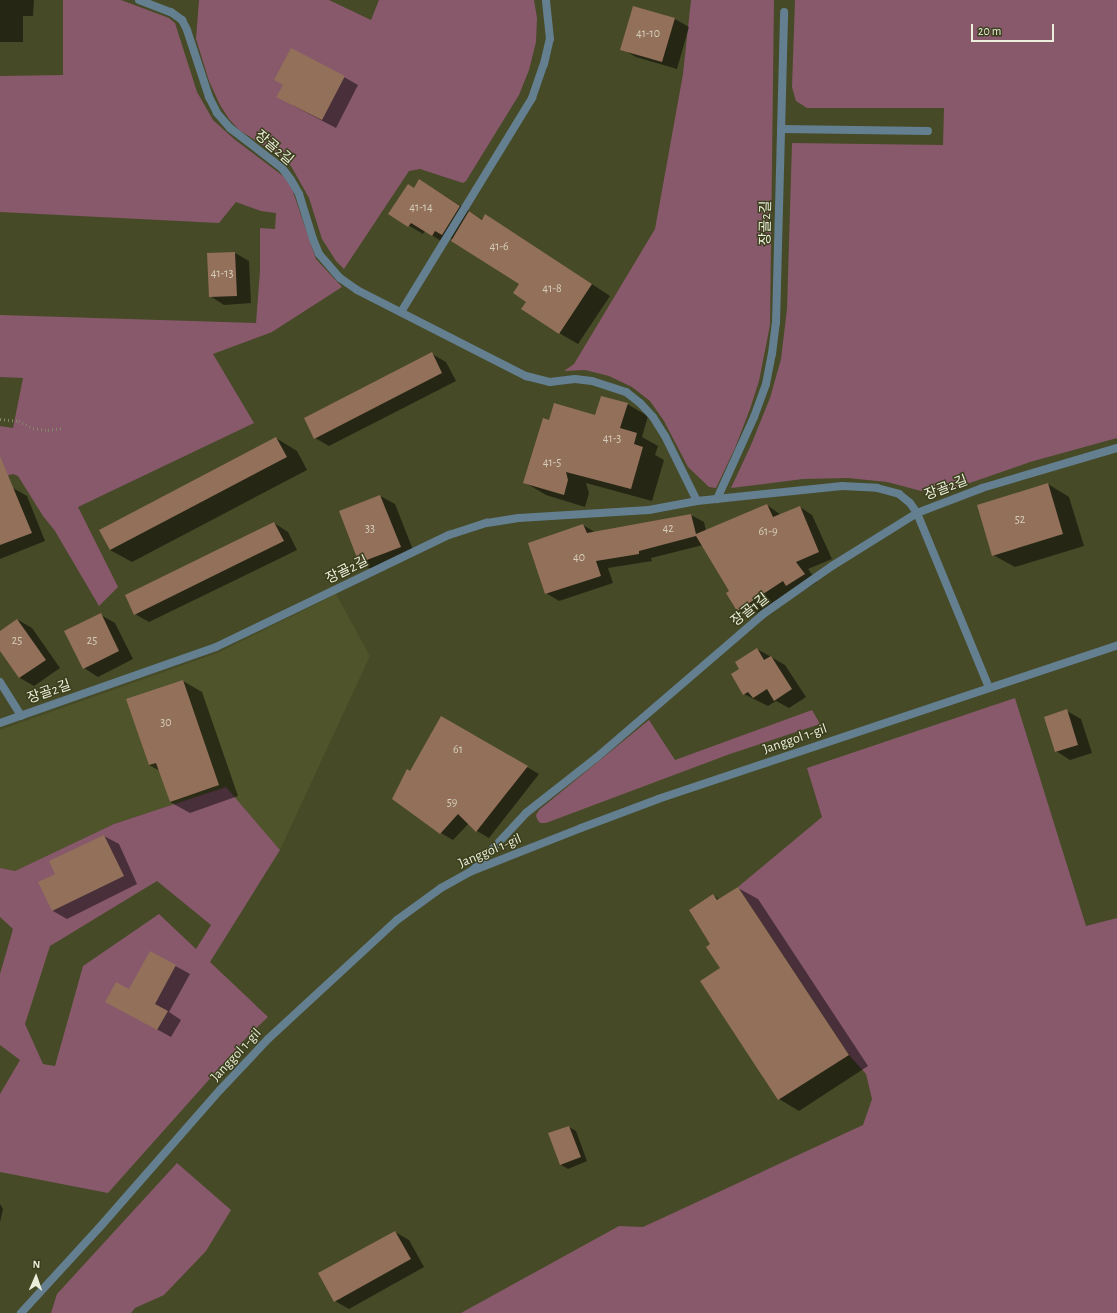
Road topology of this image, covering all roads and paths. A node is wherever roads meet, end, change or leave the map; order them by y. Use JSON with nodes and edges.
{"nodes":[{"id":1,"x":139,"y":0,"type":"edge"},
{"id":2,"x":546,"y":0,"type":"edge"},
{"id":3,"x":784,"y":12,"type":"dead end"},
{"id":4,"x":781,"y":129,"type":"junction"},
{"id":5,"x":928,"y":131,"type":"dead end"},
{"id":6,"x":401,"y":312,"type":"junction"},
{"id":7,"x":0,"y":419,"type":"edge"},
{"id":8,"x":64,"y":428,"type":"dead end"},
{"id":9,"x":1117,"y":448,"type":"edge"},
{"id":10,"x":717,"y":499,"type":"junction"},
{"id":11,"x":697,"y":501,"type":"junction"},
{"id":12,"x":917,"y":513,"type":"junction"},
{"id":13,"x":1117,"y":645,"type":"edge"},
{"id":14,"x":0,"y":682,"type":"edge"},
{"id":15,"x":989,"y":688,"type":"junction"},
{"id":16,"x":21,"y":716,"type":"junction"},
{"id":17,"x":0,"y":723,"type":"edge"},
{"id":18,"x":472,"y":871,"type":"junction"},
{"id":19,"x":21,"y":1313,"type":"edge"}],
"edges":[{"from":1,"to":6,"type":"street","name":"장골2길"},
{"from":2,"to":6,"type":"street"},
{"from":3,"to":4,"type":"street","name":"장골2길"},
{"from":4,"to":5,"type":"street"},
{"from":4,"to":10,"type":"street","name":"장골2길"},
{"from":6,"to":11,"type":"street","name":"장골2길"},
{"from":7,"to":8,"type":"path"},
{"from":9,"to":12,"type":"street","name":"장골2길"},
{"from":10,"to":11,"type":"street","name":"장골2길"},
{"from":10,"to":12,"type":"street","name":"장골2길"},
{"from":11,"to":16,"type":"street","name":"장골2길"},
{"from":12,"to":15,"type":"street"},
{"from":12,"to":18,"type":"street","name":"장골1길"},
{"from":13,"to":15,"type":"street","name":"Janggol 1-gil"},
{"from":14,"to":16,"type":"street","name":"장골2길"},
{"from":15,"to":18,"type":"street","name":"Janggol 1-gil"},
{"from":16,"to":17,"type":"street","name":"장골2길"},
{"from":18,"to":19,"type":"street","name":"Janggol 1-gil"}]}
